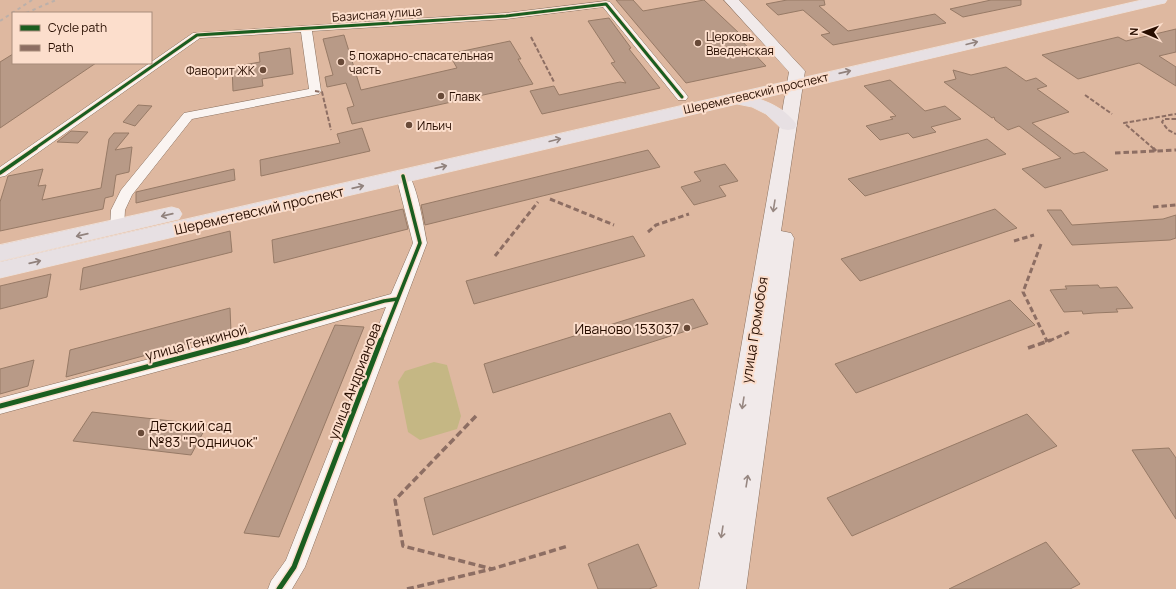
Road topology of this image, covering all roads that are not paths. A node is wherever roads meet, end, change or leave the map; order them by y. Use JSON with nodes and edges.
{"nodes":[{"id":1,"x":731,"y":0,"type":"edge"},
{"id":2,"x":744,"y":0,"type":"edge"},
{"id":3,"x":1111,"y":0,"type":"edge"},
{"id":4,"x":1160,"y":0,"type":"edge"},
{"id":5,"x":1057,"y":12,"type":"junction"},
{"id":6,"x":1071,"y":21,"type":"junction"},
{"id":7,"x":306,"y":29,"type":"junction"},
{"id":8,"x":988,"y":33,"type":"junction"},
{"id":9,"x":802,"y":76,"type":"junction"},
{"id":10,"x":682,"y":97,"type":"junction"},
{"id":11,"x":733,"y":99,"type":"junction"},
{"id":12,"x":788,"y":126,"type":"junction"},
{"id":13,"x":515,"y":143,"type":"junction"},
{"id":14,"x":0,"y":173,"type":"edge"},
{"id":15,"x":403,"y":176,"type":"junction"},
{"id":16,"x":116,"y":235,"type":"junction"},
{"id":17,"x":0,"y":253,"type":"edge"},
{"id":18,"x":0,"y":270,"type":"edge"},
{"id":19,"x":397,"y":299,"type":"junction"},
{"id":20,"x":0,"y":406,"type":"edge"},
{"id":21,"x":279,"y":589,"type":"edge"},
{"id":22,"x":714,"y":589,"type":"edge"},
{"id":23,"x":731,"y":589,"type":"edge"}],
"edges":[{"from":1,"to":9,"type":"main road"},
{"from":2,"to":9,"type":"main road"},
{"from":3,"to":5,"type":"main road","name":"Шереметевский проспект"},
{"from":4,"to":6,"type":"main road","name":"Шереметевский проспект"},
{"from":5,"to":6,"type":"main road"},
{"from":5,"to":8,"type":"main road","name":"Шереметевский проспект"},
{"from":6,"to":8,"type":"main road","name":"Шереметевский проспект"},
{"from":7,"to":10,"type":"street","name":"Базисная улица"},
{"from":7,"to":14,"type":"street","name":"Базисная улица"},
{"from":7,"to":16,"type":"street"},
{"from":8,"to":9,"type":"main road","name":"Шереметевский проспект"},
{"from":9,"to":10,"type":"main road","name":"Шереметевский проспект"},
{"from":9,"to":11,"type":"main road","name":"Шереметевский проспект"},
{"from":9,"to":12,"type":"main road","name":"улица Громобоя"},
{"from":23,"to":9,"type":"main road","name":"улица Громобоя","one_way":true},
{"from":10,"to":13,"type":"main road","name":"Шереметевский проспект"},
{"from":11,"to":12,"type":"main road"},
{"from":13,"to":11,"type":"main road","name":"Шереметевский проспект","one_way":true},
{"from":12,"to":22,"type":"main road","name":"улица Громобоя","one_way":true},
{"from":15,"to":13,"type":"main road","name":"Шереметевский проспект","one_way":true},
{"from":13,"to":16,"type":"main road","name":"Шереметевский проспект","one_way":true},
{"from":16,"to":15,"type":"main road","name":"Шереметевский проспект","one_way":true},
{"from":15,"to":19,"type":"street","name":"улица Андрианова"},
{"from":16,"to":17,"type":"main road","name":"Шереметевский проспект","one_way":true},
{"from":18,"to":16,"type":"main road","name":"Шереметевский проспект","one_way":true},
{"from":19,"to":20,"type":"street","name":"улица Генкиной"},
{"from":19,"to":21,"type":"street","name":"улица Андрианова"}]}
